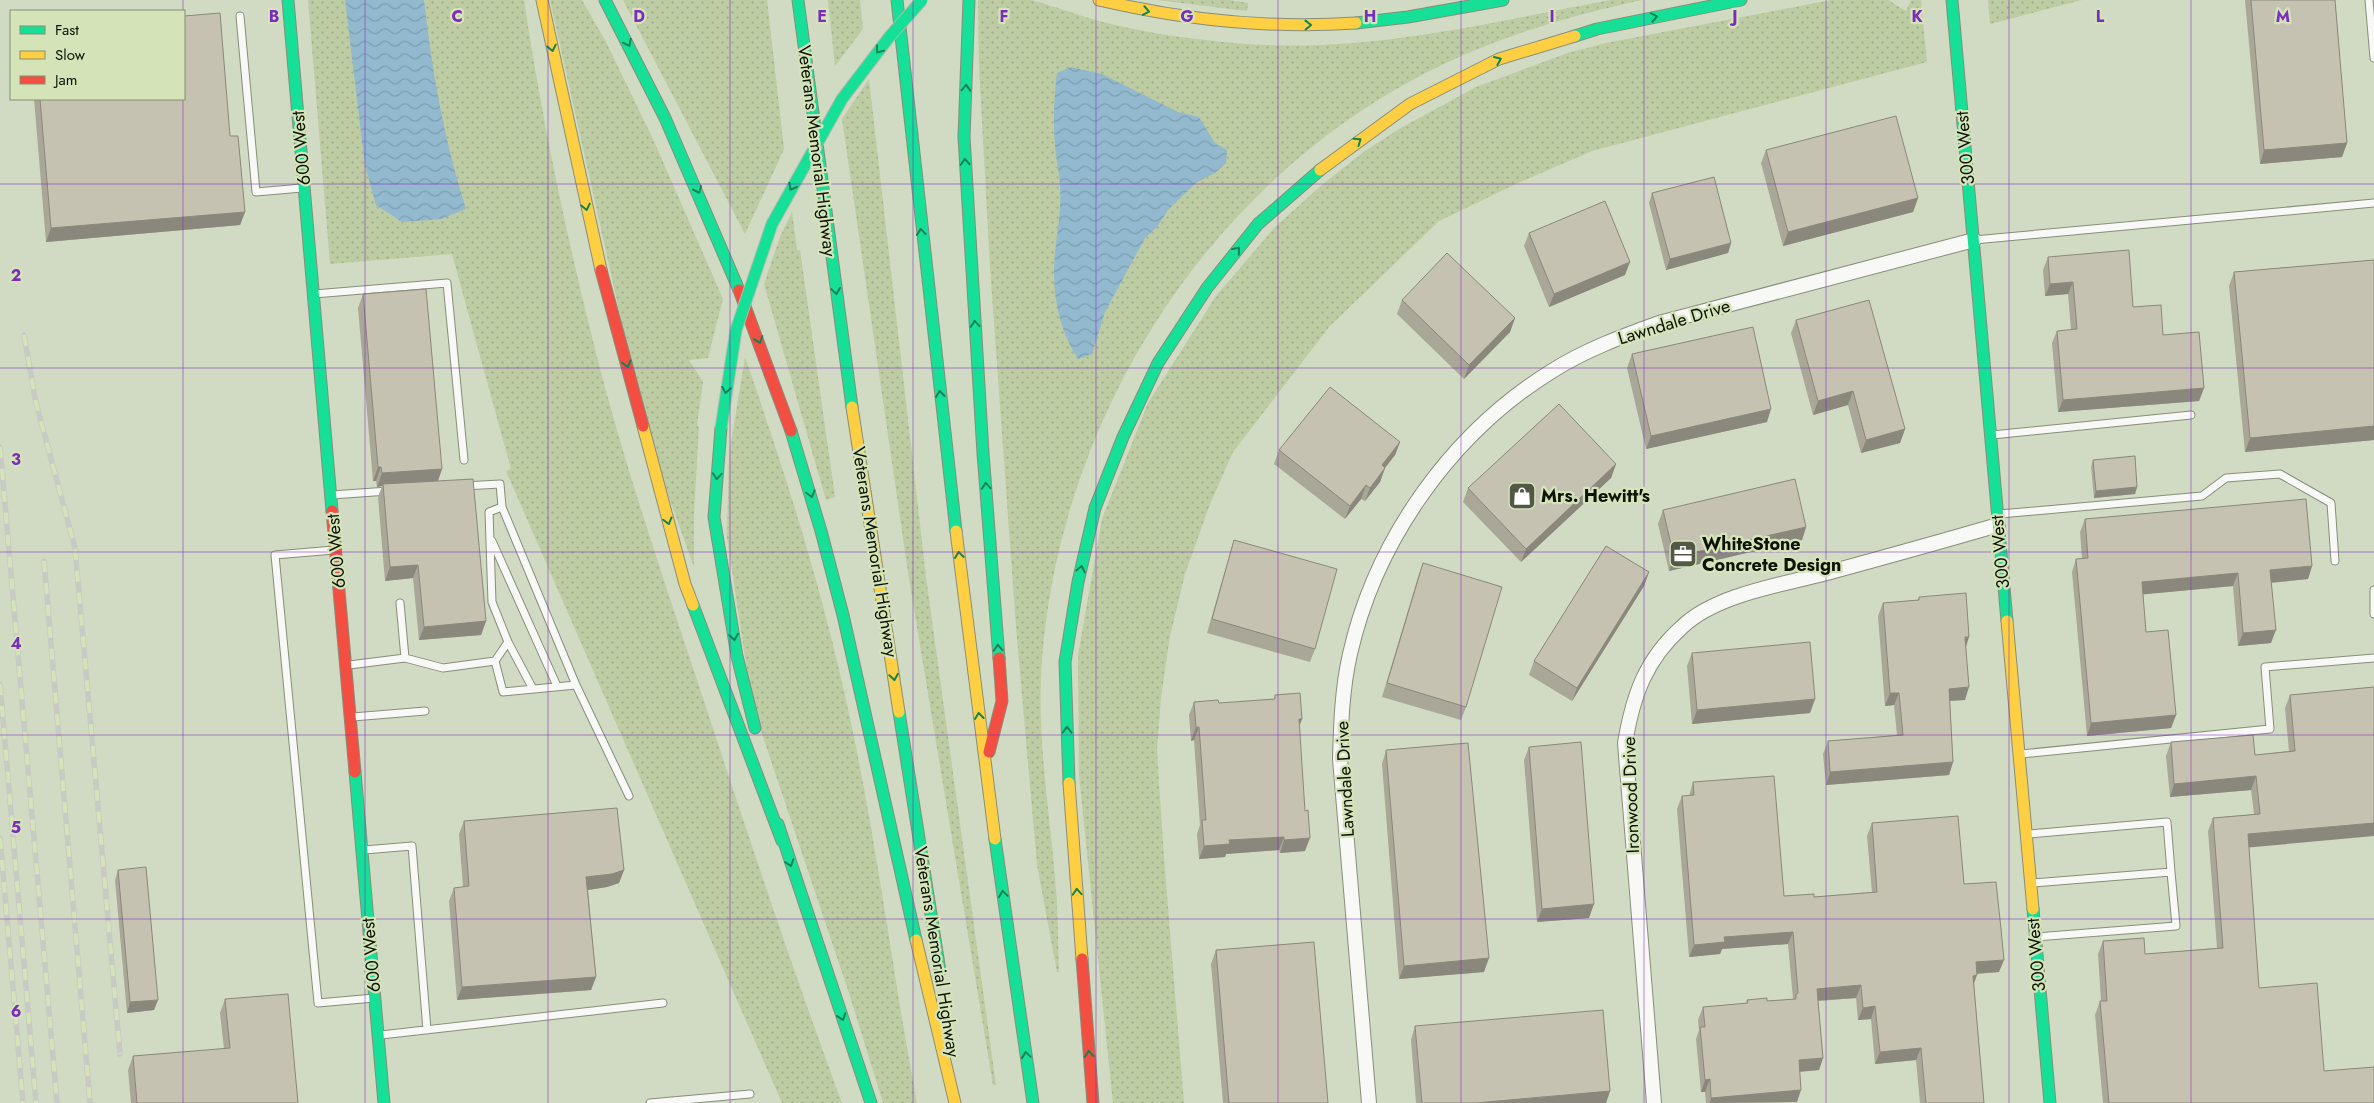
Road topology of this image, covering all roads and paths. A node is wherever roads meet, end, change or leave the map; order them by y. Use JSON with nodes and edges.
{"nodes":[{"id":1,"x":288,"y":0,"type":"edge"},
{"id":2,"x":542,"y":0,"type":"edge"},
{"id":3,"x":605,"y":0,"type":"edge"},
{"id":4,"x":798,"y":0,"type":"edge"},
{"id":5,"x":897,"y":0,"type":"edge"},
{"id":6,"x":922,"y":0,"type":"edge"},
{"id":7,"x":969,"y":0,"type":"edge"},
{"id":8,"x":1099,"y":0,"type":"edge"},
{"id":9,"x":1504,"y":0,"type":"edge"},
{"id":10,"x":1741,"y":0,"type":"edge"},
{"id":11,"x":1952,"y":0,"type":"edge"},
{"id":12,"x":2369,"y":0,"type":"edge"},
{"id":13,"x":240,"y":16,"type":"dead end"},
{"id":14,"x":2374,"y":58,"type":"edge"},
{"id":15,"x":304,"y":188,"type":"junction"},
{"id":16,"x":2374,"y":203,"type":"edge"},
{"id":17,"x":1974,"y":240,"type":"junction"},
{"id":18,"x":314,"y":294,"type":"junction"},
{"id":19,"x":2191,"y":415,"type":"dead end"},
{"id":20,"x":1989,"y":435,"type":"junction"},
{"id":21,"x":464,"y":460,"type":"dead end"},
{"id":22,"x":452,"y":487,"type":"edge"},
{"id":23,"x":393,"y":490,"type":"edge"},
{"id":24,"x":331,"y":495,"type":"junction"},
{"id":25,"x":502,"y":507,"type":"junction"},
{"id":26,"x":1998,"y":520,"type":"junction"},
{"id":27,"x":491,"y":539,"type":"junction"},
{"id":28,"x":336,"y":550,"type":"junction"},
{"id":29,"x":2335,"y":562,"type":"dead end"},
{"id":30,"x":2374,"y":590,"type":"edge"},
{"id":31,"x":400,"y":603,"type":"dead end"},
{"id":32,"x":2374,"y":614,"type":"edge"},
{"id":33,"x":508,"y":642,"type":"junction"},
{"id":34,"x":405,"y":658,"type":"junction"},
{"id":35,"x":2374,"y":658,"type":"edge"},
{"id":36,"x":495,"y":661,"type":"junction"},
{"id":37,"x":346,"y":665,"type":"junction"},
{"id":38,"x":576,"y":685,"type":"junction"},
{"id":39,"x":557,"y":686,"type":"junction"},
{"id":40,"x":533,"y":689,"type":"junction"},
{"id":41,"x":425,"y":711,"type":"dead end"},
{"id":42,"x":350,"y":717,"type":"junction"},
{"id":43,"x":2018,"y":754,"type":"junction"},
{"id":44,"x":985,"y":765,"type":"junction"},
{"id":45,"x":629,"y":796,"type":"dead end"},
{"id":46,"x":2026,"y":834,"type":"junction"},
{"id":47,"x":782,"y":841,"type":"junction"},
{"id":48,"x":362,"y":851,"type":"junction"},
{"id":49,"x":2171,"y":872,"type":"junction"},
{"id":50,"x":2030,"y":884,"type":"junction"},
{"id":51,"x":2035,"y":937,"type":"junction"},
{"id":52,"x":942,"y":987,"type":"dead end"},
{"id":53,"x":375,"y":998,"type":"junction"},
{"id":54,"x":664,"y":1003,"type":"dead end"},
{"id":55,"x":947,"y":1016,"type":"dead end"},
{"id":56,"x":427,"y":1030,"type":"junction"},
{"id":57,"x":378,"y":1036,"type":"junction"},
{"id":58,"x":750,"y":1094,"type":"dead end"},
{"id":59,"x":384,"y":1103,"type":"edge"},
{"id":60,"x":650,"y":1103,"type":"edge"},
{"id":61,"x":871,"y":1103,"type":"edge"},
{"id":62,"x":955,"y":1103,"type":"edge"},
{"id":63,"x":960,"y":1103,"type":"edge"},
{"id":64,"x":1033,"y":1103,"type":"edge"},
{"id":65,"x":1093,"y":1103,"type":"edge"},
{"id":66,"x":1369,"y":1103,"type":"edge"},
{"id":67,"x":1654,"y":1103,"type":"edge"},
{"id":68,"x":2050,"y":1103,"type":"edge"}],
"edges":[{"from":1,"to":15,"type":"main road","name":"600 West"},
{"from":2,"to":47,"type":"main road","one_way":true},
{"from":3,"to":62,"type":"main road","one_way":true},
{"from":4,"to":52,"type":"main road","name":"Veterans Memorial Highway","one_way":true},
{"from":44,"to":5,"type":"main road","one_way":true},
{"from":6,"to":47,"type":"main road","one_way":true,"bridge":true},
{"from":44,"to":7,"type":"main road","one_way":true},
{"from":8,"to":9,"type":"main road","one_way":true},
{"from":65,"to":10,"type":"main road","one_way":true},
{"from":11,"to":17,"type":"main road","name":"300 West"},
{"from":12,"to":14,"type":"lane"},
{"from":13,"to":15,"type":"lane"},
{"from":15,"to":18,"type":"main road","name":"600 West"},
{"from":16,"to":17,"type":"lane"},
{"from":17,"to":20,"type":"main road","name":"300 West"},
{"from":17,"to":66,"type":"street","name":"Lawndale Drive"},
{"from":18,"to":21,"type":"lane"},
{"from":18,"to":24,"type":"main road","name":"600 West"},
{"from":19,"to":20,"type":"lane"},
{"from":20,"to":26,"type":"main road","name":"300 West"},
{"from":22,"to":25,"type":"lane"},
{"from":23,"to":24,"type":"lane"},
{"from":24,"to":28,"type":"main road","name":"600 West"},
{"from":25,"to":27,"type":"lane"},
{"from":25,"to":38,"type":"lane"},
{"from":26,"to":29,"type":"lane"},
{"from":26,"to":43,"type":"main road","name":"300 West"},
{"from":26,"to":67,"type":"street","name":"Ironwood Drive"},
{"from":27,"to":33,"type":"lane"},
{"from":27,"to":39,"type":"lane"},
{"from":28,"to":37,"type":"main road","name":"600 West"},
{"from":28,"to":53,"type":"lane"},
{"from":30,"to":32,"type":"lane"},
{"from":31,"to":34,"type":"lane"},
{"from":33,"to":36,"type":"lane"},
{"from":33,"to":40,"type":"lane"},
{"from":34,"to":36,"type":"lane"},
{"from":34,"to":37,"type":"lane"},
{"from":35,"to":43,"type":"lane"},
{"from":36,"to":40,"type":"lane"},
{"from":37,"to":42,"type":"main road","name":"600 West"},
{"from":38,"to":39,"type":"lane"},
{"from":38,"to":45,"type":"lane"},
{"from":39,"to":40,"type":"lane"},
{"from":41,"to":42,"type":"lane"},
{"from":42,"to":48,"type":"main road","name":"600 West"},
{"from":43,"to":46,"type":"main road","name":"300 West"},
{"from":64,"to":44,"type":"main road","one_way":true},
{"from":46,"to":49,"type":"lane"},
{"from":46,"to":50,"type":"main road","name":"300 West"},
{"from":47,"to":61,"type":"main road","one_way":true},
{"from":48,"to":53,"type":"main road","name":"600 West"},
{"from":48,"to":56,"type":"lane"},
{"from":49,"to":50,"type":"lane"},
{"from":49,"to":51,"type":"lane"},
{"from":50,"to":51,"type":"main road","name":"300 West"},
{"from":51,"to":68,"type":"main road","name":"300 West"},
{"from":53,"to":57,"type":"main road","name":"600 West"},
{"from":54,"to":56,"type":"lane"},
{"from":55,"to":63,"type":"main road","name":"Veterans Memorial Highway"},
{"from":56,"to":57,"type":"lane"},
{"from":57,"to":59,"type":"main road","name":"600 West"},
{"from":58,"to":60,"type":"lane"}]}
